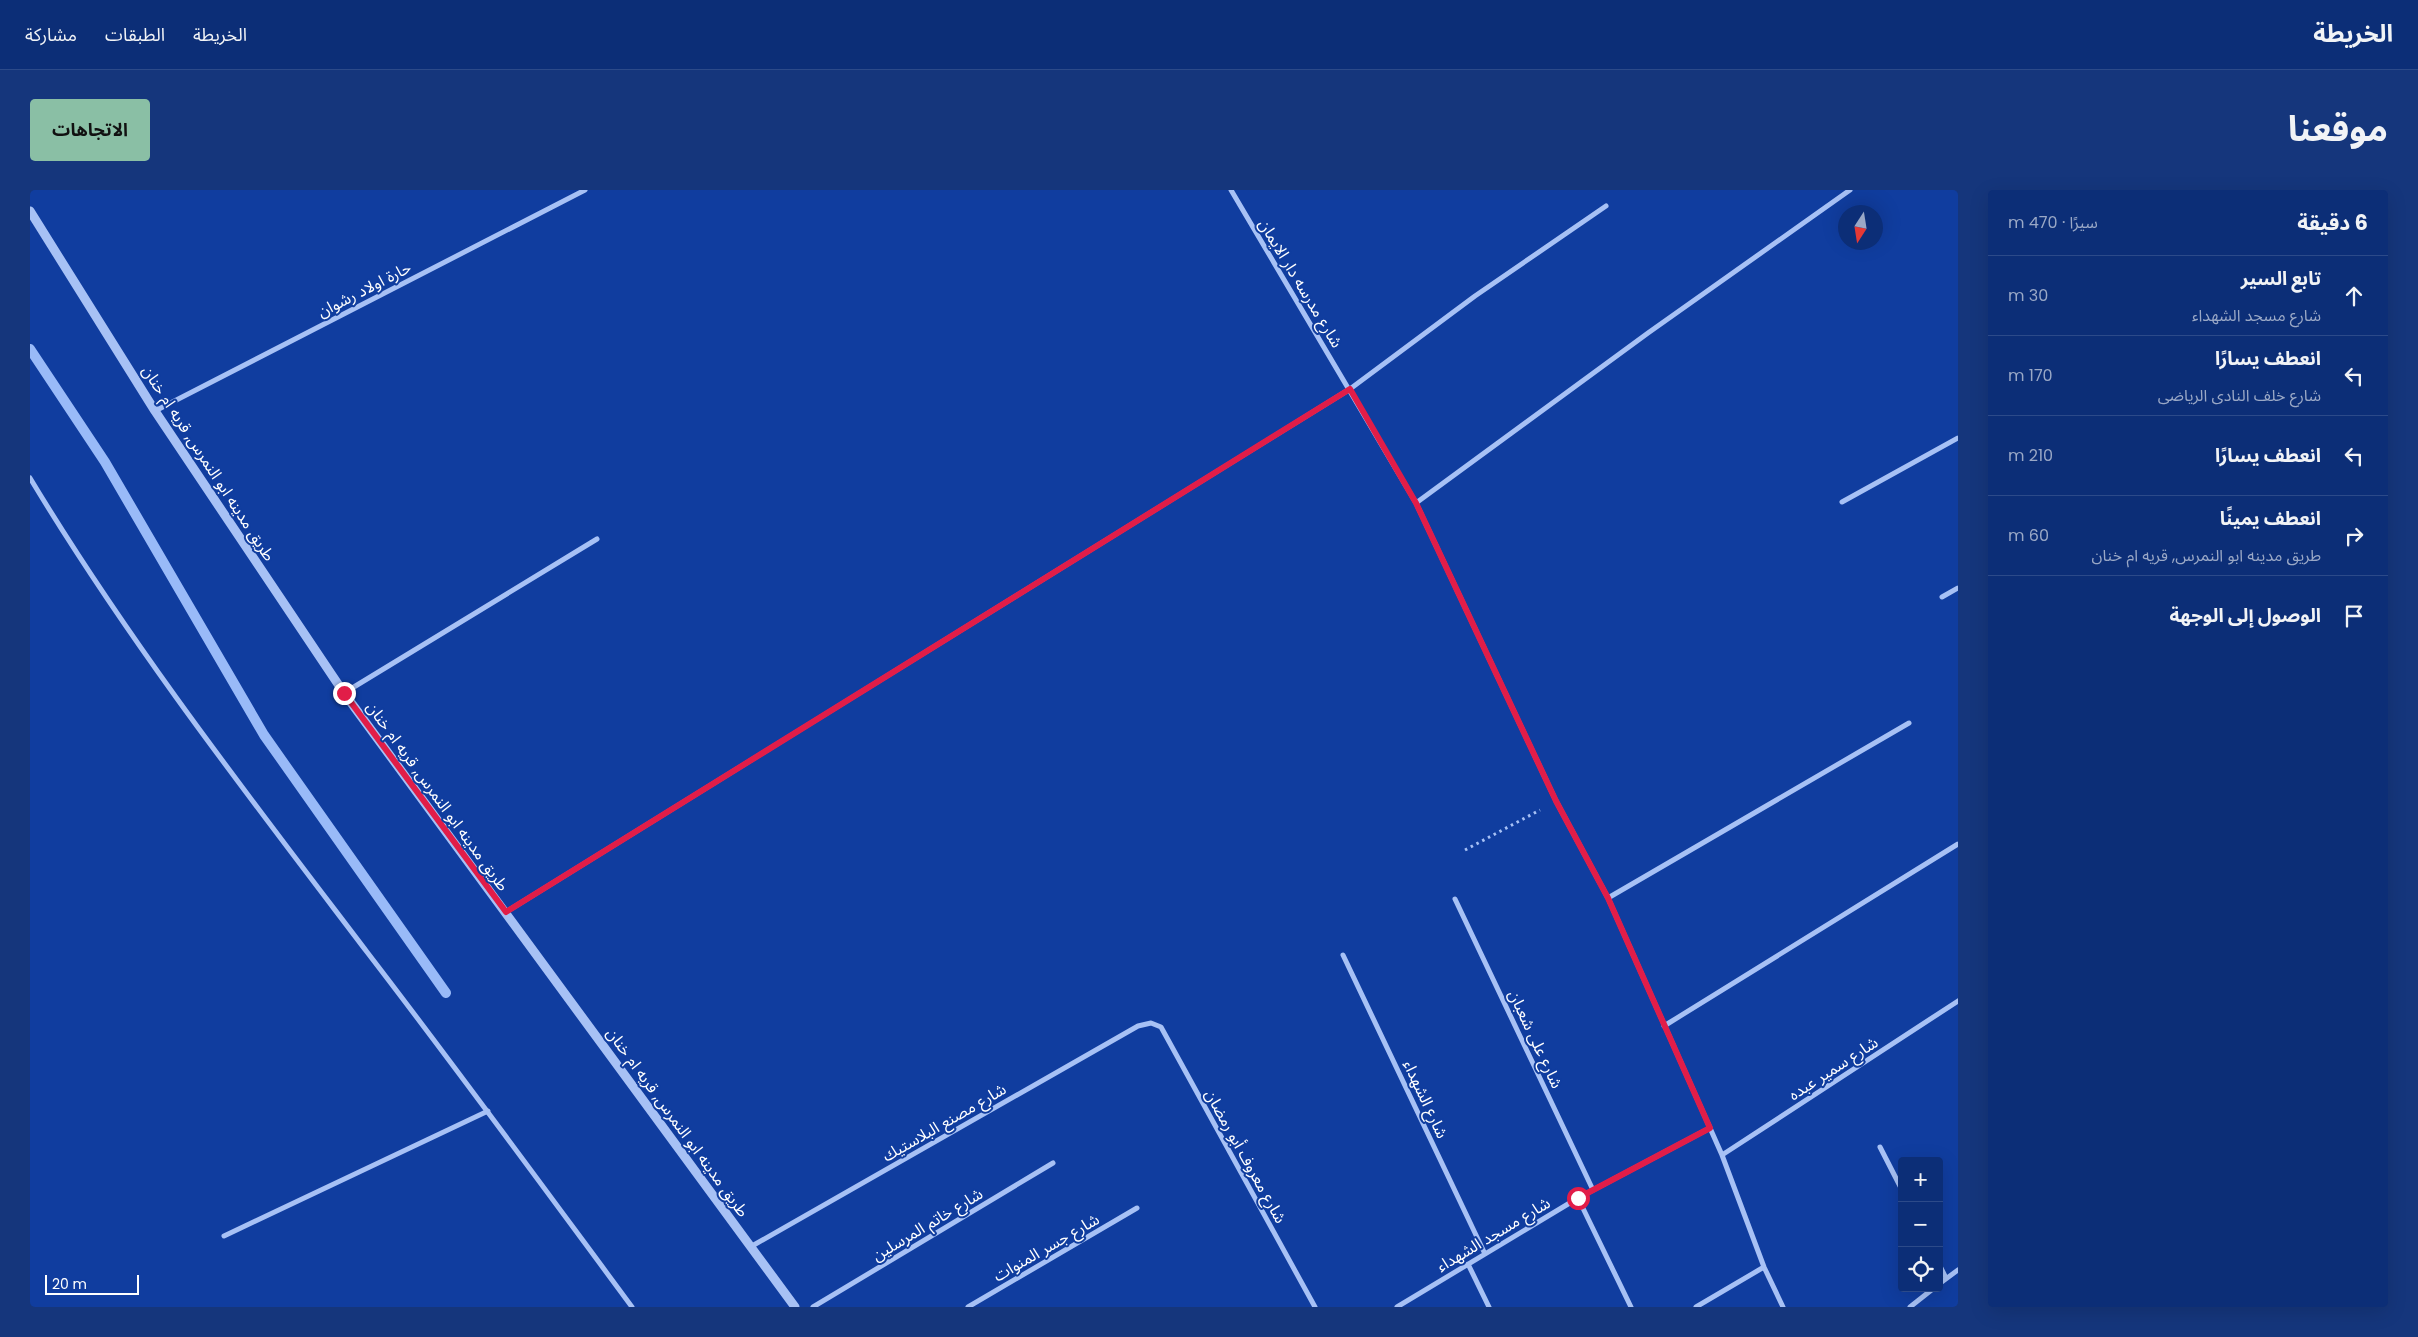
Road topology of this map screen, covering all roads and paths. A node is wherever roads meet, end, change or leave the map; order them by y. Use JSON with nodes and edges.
{"nodes":[{"id":1,"x":585,"y":190,"type":"edge"},
{"id":2,"x":1231,"y":190,"type":"edge"},
{"id":3,"x":1850,"y":190,"type":"edge"},
{"id":4,"x":1606,"y":206,"type":"dead end"},
{"id":5,"x":30,"y":211,"type":"edge"},
{"id":6,"x":1350,"y":389,"type":"junction"},
{"id":7,"x":154,"y":411,"type":"junction"},
{"id":8,"x":1958,"y":438,"type":"edge"},
{"id":9,"x":30,"y":478,"type":"edge"},
{"id":10,"x":1842,"y":502,"type":"dead end"},
{"id":11,"x":1416,"y":503,"type":"junction"},
{"id":12,"x":597,"y":539,"type":"dead end"},
{"id":13,"x":1958,"y":588,"type":"edge"},
{"id":14,"x":1942,"y":597,"type":"dead end"},
{"id":15,"x":344,"y":693,"type":"junction"},
{"id":16,"x":1909,"y":723,"type":"dead end"},
{"id":17,"x":1556,"y":801,"type":"junction"},
{"id":18,"x":1958,"y":844,"type":"edge"},
{"id":19,"x":1465,"y":850,"type":"dead end"},
{"id":20,"x":1608,"y":898,"type":"junction"},
{"id":21,"x":1455,"y":899,"type":"dead end"},
{"id":22,"x":506,"y":912,"type":"junction"},
{"id":23,"x":1343,"y":955,"type":"dead end"},
{"id":24,"x":1958,"y":1001,"type":"edge"},
{"id":25,"x":1151,"y":1023,"type":"joint"},
{"id":26,"x":1664,"y":1026,"type":"junction"},
{"id":27,"x":488,"y":1111,"type":"junction"},
{"id":28,"x":1710,"y":1128,"type":"junction"},
{"id":29,"x":1880,"y":1147,"type":"dead end"},
{"id":30,"x":1722,"y":1155,"type":"junction"},
{"id":31,"x":1053,"y":1163,"type":"dead end"},
{"id":32,"x":1898,"y":1182,"type":"edge"},
{"id":33,"x":1593,"y":1190,"type":"junction"},
{"id":34,"x":1578,"y":1198,"type":"junction"},
{"id":35,"x":1137,"y":1208,"type":"dead end"},
{"id":36,"x":224,"y":1236,"type":"dead end"},
{"id":37,"x":752,"y":1246,"type":"junction"},
{"id":38,"x":1486,"y":1254,"type":"junction"},
{"id":39,"x":1468,"y":1264,"type":"junction"},
{"id":40,"x":1764,"y":1267,"type":"junction"},
{"id":41,"x":1958,"y":1270,"type":"edge"},
{"id":42,"x":1943,"y":1272,"type":"edge"},
{"id":43,"x":1946,"y":1278,"type":"junction"},
{"id":44,"x":1943,"y":1281,"type":"edge"},
{"id":45,"x":1929,"y":1292,"type":"edge"},
{"id":46,"x":632,"y":1307,"type":"edge"},
{"id":47,"x":796,"y":1307,"type":"edge"},
{"id":48,"x":813,"y":1307,"type":"edge"},
{"id":49,"x":968,"y":1307,"type":"edge"},
{"id":50,"x":1315,"y":1307,"type":"edge"},
{"id":51,"x":1396,"y":1307,"type":"edge"},
{"id":52,"x":1489,"y":1307,"type":"edge"},
{"id":53,"x":1632,"y":1307,"type":"edge"},
{"id":54,"x":1696,"y":1307,"type":"edge"},
{"id":55,"x":1783,"y":1307,"type":"edge"},
{"id":56,"x":1910,"y":1307,"type":"edge"}],
"edges":[{"from":1,"to":7,"type":"street","name":"حارة اولاد رشوان"},
{"from":2,"to":6,"type":"street","name":"شارع مدرسه دار الايمان"},
{"from":3,"to":11,"type":"street"},
{"from":4,"to":6,"type":"street"},
{"from":5,"to":7,"type":"street","name":"طريق مدينه ابو النمرس, قريه ام خنان"},
{"from":6,"to":11,"type":"street","name":"شارع مدرسه دار الايمان"},
{"from":6,"to":22,"type":"street"},
{"from":7,"to":15,"type":"street","name":"طريق مدينه ابو النمرس, قريه ام خنان"},
{"from":8,"to":10,"type":"street"},
{"from":9,"to":27,"type":"street"},
{"from":11,"to":17,"type":"street","name":"شارع مدرسه دار الايمان"},
{"from":12,"to":15,"type":"street"},
{"from":13,"to":14,"type":"street"},
{"from":15,"to":22,"type":"street","name":"طريق مدينه ابو النمرس, قريه ام خنان"},
{"from":16,"to":20,"type":"street"},
{"from":17,"to":19,"type":"path"},
{"from":17,"to":20,"type":"street","name":"شارع مدرسه دار الايمان"},
{"from":18,"to":26,"type":"street"},
{"from":20,"to":26,"type":"street","name":"شارع مدرسه دار الايمان"},
{"from":21,"to":33,"type":"street","name":"شارع على شعبان"},
{"from":22,"to":37,"type":"street","name":"طريق مدينه ابو النمرس, قريه ام خنان"},
{"from":23,"to":38,"type":"street","name":"شارع الشهداء"},
{"from":24,"to":30,"type":"street","name":"شارع سمير عبده"},
{"from":25,"to":37,"type":"street","name":"شارع مصنع البلاستيك"},
{"from":25,"to":50,"type":"street","name":"شارع معروف أبو رمضان"},
{"from":26,"to":28,"type":"street","name":"شارع مدرسه دار الايمان"},
{"from":27,"to":36,"type":"street"},
{"from":27,"to":46,"type":"street"},
{"from":28,"to":30,"type":"street","name":"شارع مدرسه دار الايمان"},
{"from":28,"to":33,"type":"street","name":"شارع مسجد الشهداء"},
{"from":29,"to":32,"type":"street"},
{"from":30,"to":40,"type":"street","name":"شارع مدرسه دار الايمان"},
{"from":31,"to":48,"type":"street","name":"شارع خاتم المرسلين"},
{"from":33,"to":34,"type":"street","name":"شارع مسجد الشهداء"},
{"from":34,"to":38,"type":"street","name":"شارع مسجد الشهداء"},
{"from":34,"to":53,"type":"street"},
{"from":35,"to":49,"type":"street","name":"شارع جسر المنوات"},
{"from":37,"to":47,"type":"street","name":"طريق مدينه ابو النمرس, قريه ام خنان"},
{"from":38,"to":39,"type":"street","name":"شارع مسجد الشهداء"},
{"from":39,"to":51,"type":"street","name":"شارع مسجد الشهداء"},
{"from":39,"to":52,"type":"street"},
{"from":40,"to":54,"type":"street"},
{"from":40,"to":55,"type":"street","name":"شارع مدرسه دار الايمان"},
{"from":41,"to":43,"type":"street"},
{"from":42,"to":43,"type":"street"},
{"from":43,"to":44,"type":"street"},
{"from":45,"to":56,"type":"street"}]}
